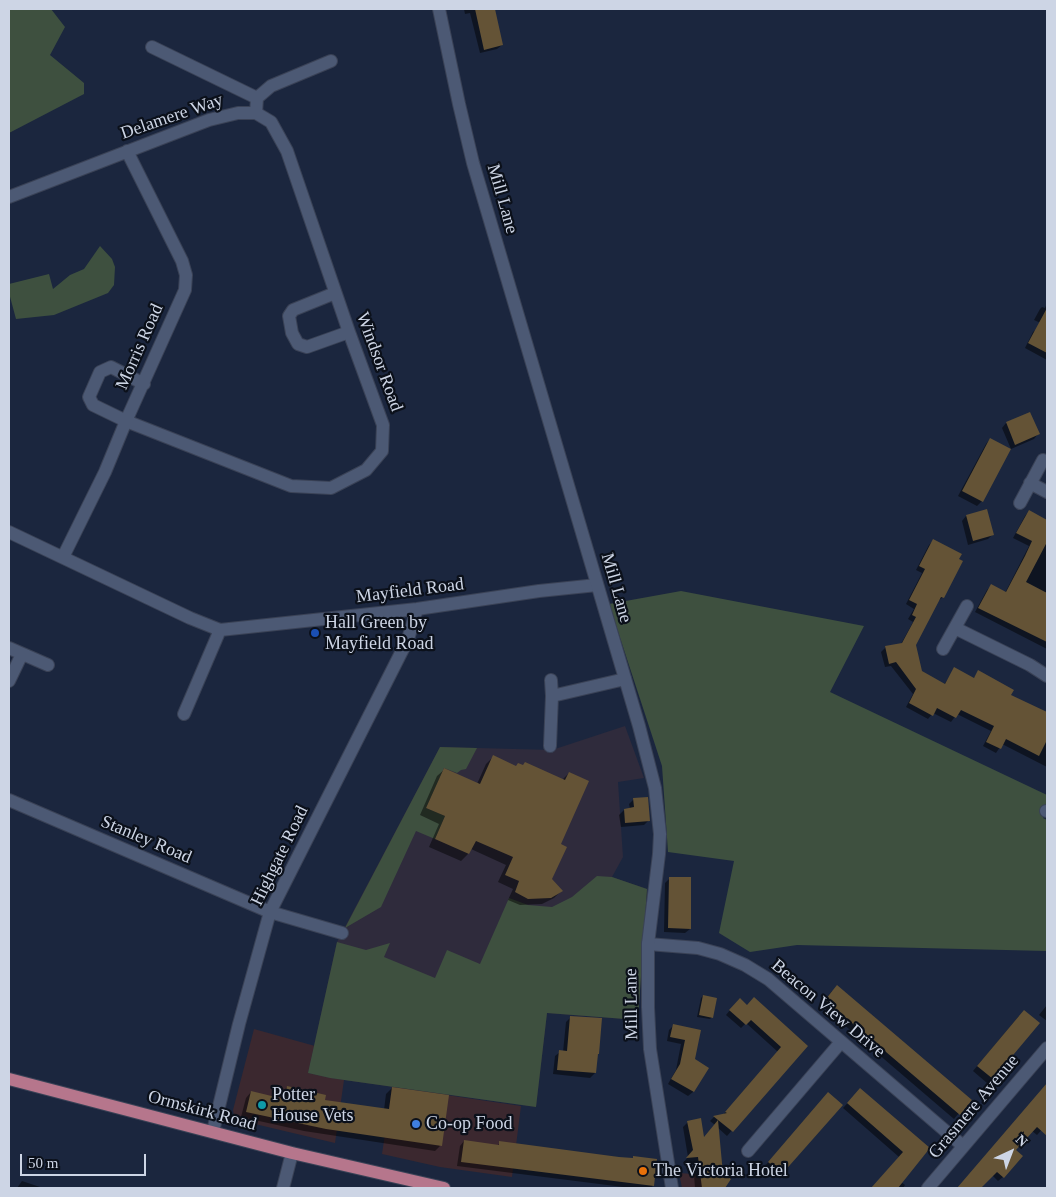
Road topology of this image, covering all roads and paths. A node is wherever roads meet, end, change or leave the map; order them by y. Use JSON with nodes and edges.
{"nodes":[{"id":1,"x":439,"y":9,"type":"edge"},
{"id":2,"x":152,"y":47,"type":"dead end"},
{"id":3,"x":331,"y":61,"type":"dead end"},
{"id":4,"x":257,"y":98,"type":"junction"},
{"id":5,"x":256,"y":113,"type":"junction"},
{"id":6,"x":127,"y":151,"type":"junction"},
{"id":7,"x":9,"y":197,"type":"edge"},
{"id":8,"x":335,"y":293,"type":"junction"},
{"id":9,"x":349,"y":332,"type":"junction"},
{"id":10,"x":144,"y":384,"type":"junction"},
{"id":11,"x":126,"y":421,"type":"junction"},
{"id":12,"x":1042,"y":460,"type":"dead end"},
{"id":13,"x":1030,"y":483,"type":"junction"},
{"id":14,"x":1047,"y":492,"type":"edge"},
{"id":15,"x":1020,"y":503,"type":"dead end"},
{"id":16,"x":9,"y":532,"type":"edge"},
{"id":17,"x":63,"y":557,"type":"junction"},
{"id":18,"x":597,"y":585,"type":"junction"},
{"id":19,"x":967,"y":606,"type":"dead end"},
{"id":20,"x":417,"y":609,"type":"junction"},
{"id":21,"x":955,"y":628,"type":"junction"},
{"id":22,"x":220,"y":630,"type":"junction"},
{"id":23,"x":9,"y":648,"type":"edge"},
{"id":24,"x":943,"y":649,"type":"dead end"},
{"id":25,"x":22,"y":654,"type":"junction"},
{"id":26,"x":48,"y":665,"type":"dead end"},
{"id":27,"x":1047,"y":676,"type":"edge"},
{"id":28,"x":625,"y":679,"type":"junction"},
{"id":29,"x":551,"y":680,"type":"dead end"},
{"id":30,"x":9,"y":681,"type":"edge"},
{"id":31,"x":552,"y":696,"type":"junction"},
{"id":32,"x":184,"y":714,"type":"dead end"},
{"id":33,"x":550,"y":746,"type":"dead end"},
{"id":34,"x":9,"y":800,"type":"edge"},
{"id":35,"x":270,"y":912,"type":"junction"},
{"id":36,"x":342,"y":933,"type":"dead end"},
{"id":37,"x":648,"y":944,"type":"junction"},
{"id":38,"x":841,"y":1042,"type":"junction"},
{"id":39,"x":1047,"y":1048,"type":"edge"},
{"id":40,"x":9,"y":1080,"type":"edge"},
{"id":41,"x":213,"y":1132,"type":"junction"},
{"id":42,"x":963,"y":1146,"type":"junction"},
{"id":43,"x":748,"y":1151,"type":"dead end"},
{"id":44,"x":292,"y":1153,"type":"junction"},
{"id":45,"x":283,"y":1188,"type":"edge"},
{"id":46,"x":444,"y":1188,"type":"edge"},
{"id":47,"x":672,"y":1188,"type":"edge"},
{"id":48,"x":928,"y":1188,"type":"edge"}],
"edges":[{"from":1,"to":18,"type":"street","name":"Mill Lane"},
{"from":2,"to":4,"type":"street"},
{"from":3,"to":4,"type":"street"},
{"from":4,"to":5,"type":"street"},
{"from":5,"to":6,"type":"street","name":"Delamere Way"},
{"from":5,"to":8,"type":"street","name":"Windsor Road"},
{"from":6,"to":7,"type":"street","name":"Delamere Way"},
{"from":6,"to":10,"type":"street","name":"Morris Road"},
{"from":8,"to":9,"type":"street","name":"Windsor Road"},
{"from":8,"to":9,"type":"street"},
{"from":9,"to":11,"type":"street","name":"Windsor Road"},
{"from":10,"to":11,"type":"street","name":"Morris Road"},
{"from":10,"to":11,"type":"street","name":"Windsor Road"},
{"from":11,"to":17,"type":"street","name":"Morris Road"},
{"from":12,"to":13,"type":"street"},
{"from":13,"to":14,"type":"street"},
{"from":13,"to":15,"type":"street"},
{"from":16,"to":17,"type":"street","name":"Mayfield Road"},
{"from":17,"to":22,"type":"street","name":"Mayfield Road"},
{"from":18,"to":20,"type":"street","name":"Mayfield Road"},
{"from":18,"to":28,"type":"street","name":"Mill Lane"},
{"from":19,"to":21,"type":"street"},
{"from":20,"to":22,"type":"street","name":"Mayfield Road"},
{"from":20,"to":35,"type":"street","name":"Highgate Road"},
{"from":21,"to":24,"type":"street"},
{"from":21,"to":27,"type":"street"},
{"from":22,"to":32,"type":"street"},
{"from":23,"to":25,"type":"street"},
{"from":25,"to":26,"type":"street"},
{"from":25,"to":30,"type":"street"},
{"from":28,"to":31,"type":"street"},
{"from":28,"to":37,"type":"street","name":"Mill Lane"},
{"from":29,"to":31,"type":"street"},
{"from":31,"to":33,"type":"street"},
{"from":34,"to":35,"type":"street","name":"Stanley Road"},
{"from":35,"to":36,"type":"street","name":"Stanley Road"},
{"from":35,"to":41,"type":"street","name":"Highgate Road"},
{"from":37,"to":38,"type":"street","name":"Beacon View Drive"},
{"from":37,"to":47,"type":"street","name":"Mill Lane"},
{"from":38,"to":42,"type":"street","name":"Beacon View Drive"},
{"from":38,"to":43,"type":"street"},
{"from":39,"to":42,"type":"street","name":"Grasmere Avenue"},
{"from":40,"to":41,"type":"main road","name":"Ormskirk Road"},
{"from":41,"to":44,"type":"main road","name":"Ormskirk Road"},
{"from":42,"to":48,"type":"street","name":"Grasmere Avenue"},
{"from":44,"to":45,"type":"street"},
{"from":44,"to":46,"type":"main road","name":"Ormskirk Road"}]}
